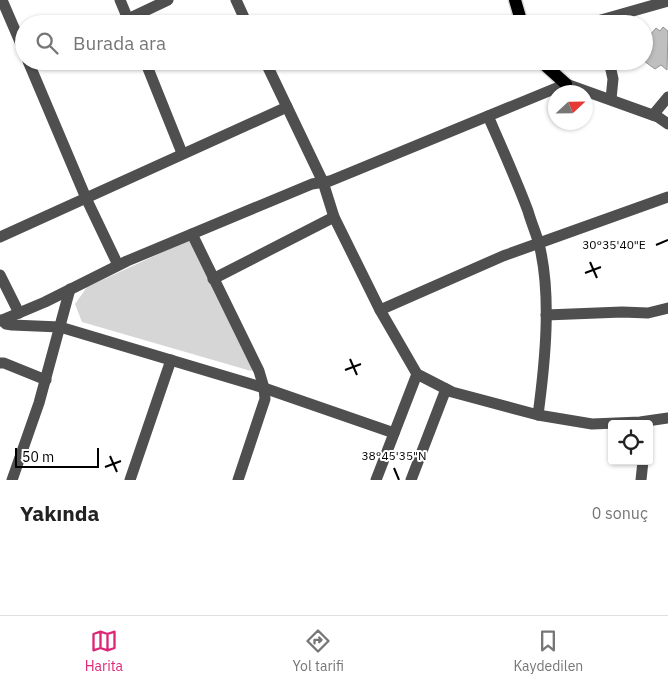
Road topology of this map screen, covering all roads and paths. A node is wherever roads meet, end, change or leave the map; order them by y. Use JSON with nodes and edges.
{"nodes":[{"id":1,"x":2,"y":0,"type":"edge"},
{"id":2,"x":120,"y":0,"type":"edge"},
{"id":3,"x":168,"y":0,"type":"edge"},
{"id":4,"x":236,"y":0,"type":"edge"},
{"id":5,"x":515,"y":0,"type":"edge"},
{"id":6,"x":668,"y":1,"type":"edge"},
{"id":7,"x":126,"y":15,"type":"edge"},
{"id":8,"x":140,"y":15,"type":"edge"},
{"id":9,"x":243,"y":15,"type":"edge"},
{"id":10,"x":519,"y":15,"type":"edge"},
{"id":11,"x":619,"y":15,"type":"edge"},
{"id":12,"x":15,"y":31,"type":"edge"},
{"id":13,"x":32,"y":70,"type":"edge"},
{"id":14,"x":149,"y":70,"type":"edge"},
{"id":15,"x":269,"y":70,"type":"edge"},
{"id":16,"x":551,"y":70,"type":"edge"},
{"id":17,"x":611,"y":70,"type":"edge"},
{"id":18,"x":566,"y":84,"type":"junction"},
{"id":19,"x":668,"y":97,"type":"edge"},
{"id":20,"x":611,"y":100,"type":"junction"},
{"id":21,"x":287,"y":107,"type":"junction"},
{"id":22,"x":653,"y":115,"type":"junction"},
{"id":23,"x":488,"y":116,"type":"junction"},
{"id":24,"x":668,"y":124,"type":"edge"},
{"id":25,"x":182,"y":153,"type":"junction"},
{"id":26,"x":324,"y":182,"type":"junction"},
{"id":27,"x":668,"y":197,"type":"edge"},
{"id":28,"x":86,"y":198,"type":"junction"},
{"id":29,"x":334,"y":216,"type":"junction"},
{"id":30,"x":192,"y":234,"type":"junction"},
{"id":31,"x":0,"y":236,"type":"edge"},
{"id":32,"x":539,"y":244,"type":"junction"},
{"id":33,"x":118,"y":265,"type":"junction"},
{"id":34,"x":0,"y":274,"type":"edge"},
{"id":35,"x":213,"y":278,"type":"junction"},
{"id":36,"x":70,"y":289,"type":"junction"},
{"id":37,"x":668,"y":308,"type":"edge"},
{"id":38,"x":380,"y":310,"type":"junction"},
{"id":39,"x":19,"y":313,"type":"junction"},
{"id":40,"x":546,"y":315,"type":"junction"},
{"id":41,"x":1,"y":321,"type":"edge"},
{"id":42,"x":60,"y":328,"type":"junction"},
{"id":43,"x":170,"y":360,"type":"junction"},
{"id":44,"x":0,"y":363,"type":"edge"},
{"id":45,"x":417,"y":374,"type":"junction"},
{"id":46,"x":46,"y":380,"type":"junction"},
{"id":47,"x":264,"y":388,"type":"junction"},
{"id":48,"x":446,"y":389,"type":"junction"},
{"id":49,"x":538,"y":415,"type":"junction"},
{"id":50,"x":668,"y":418,"type":"edge"},
{"id":51,"x":653,"y":421,"type":"edge"},
{"id":52,"x":608,"y":424,"type":"edge"},
{"id":53,"x":394,"y":433,"type":"junction"},
{"id":54,"x":643,"y":465,"type":"edge"},
{"id":55,"x":12,"y":480,"type":"edge"},
{"id":56,"x":130,"y":480,"type":"edge"},
{"id":57,"x":238,"y":480,"type":"edge"},
{"id":58,"x":377,"y":480,"type":"edge"},
{"id":59,"x":411,"y":480,"type":"edge"},
{"id":60,"x":641,"y":480,"type":"edge"}],
"edges":[{"from":1,"to":12,"type":"street"},
{"from":2,"to":7,"type":"street"},
{"from":3,"to":8,"type":"street"},
{"from":4,"to":9,"type":"street"},
{"from":5,"to":10,"type":"main road"},
{"from":6,"to":11,"type":"street"},
{"from":13,"to":28,"type":"street"},
{"from":14,"to":25,"type":"street"},
{"from":15,"to":21,"type":"street"},
{"from":16,"to":18,"type":"main road"},
{"from":17,"to":20,"type":"street"},
{"from":18,"to":20,"type":"street"},
{"from":18,"to":23,"type":"street"},
{"from":19,"to":22,"type":"street"},
{"from":20,"to":22,"type":"street"},
{"from":21,"to":25,"type":"street"},
{"from":21,"to":26,"type":"street"},
{"from":22,"to":24,"type":"street"},
{"from":23,"to":26,"type":"street"},
{"from":23,"to":32,"type":"street"},
{"from":25,"to":28,"type":"street"},
{"from":26,"to":29,"type":"street"},
{"from":26,"to":30,"type":"street"},
{"from":27,"to":32,"type":"street"},
{"from":28,"to":31,"type":"street"},
{"from":28,"to":33,"type":"street"},
{"from":29,"to":35,"type":"street"},
{"from":29,"to":38,"type":"street"},
{"from":30,"to":33,"type":"street"},
{"from":30,"to":35,"type":"street"},
{"from":32,"to":38,"type":"street"},
{"from":32,"to":40,"type":"street"},
{"from":33,"to":36,"type":"street"},
{"from":34,"to":39,"type":"street"},
{"from":35,"to":47,"type":"street"},
{"from":36,"to":39,"type":"street"},
{"from":36,"to":42,"type":"street"},
{"from":37,"to":40,"type":"street"},
{"from":38,"to":45,"type":"street"},
{"from":39,"to":41,"type":"street"},
{"from":40,"to":49,"type":"street"},
{"from":41,"to":42,"type":"street"},
{"from":42,"to":43,"type":"street"},
{"from":42,"to":46,"type":"street"},
{"from":43,"to":47,"type":"street"},
{"from":43,"to":56,"type":"street"},
{"from":44,"to":46,"type":"street"},
{"from":45,"to":48,"type":"street"},
{"from":45,"to":53,"type":"street"},
{"from":46,"to":55,"type":"street"},
{"from":47,"to":53,"type":"street"},
{"from":47,"to":57,"type":"street"},
{"from":48,"to":49,"type":"street"},
{"from":48,"to":59,"type":"street"},
{"from":49,"to":52,"type":"street"},
{"from":50,"to":51,"type":"street"},
{"from":53,"to":58,"type":"street"},
{"from":54,"to":60,"type":"street"}]}
